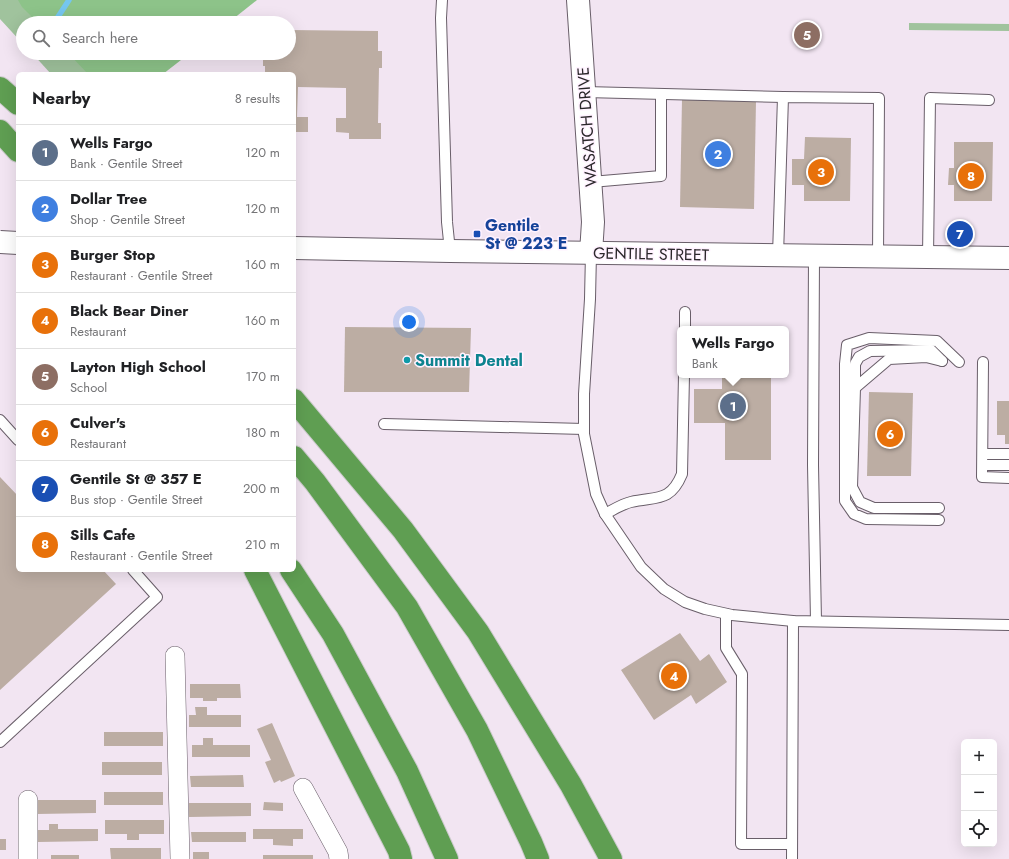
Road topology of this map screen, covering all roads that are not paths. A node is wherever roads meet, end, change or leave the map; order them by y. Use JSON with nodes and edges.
{"nodes":[{"id":1,"x":442,"y":0,"type":"edge"},
{"id":2,"x":578,"y":0,"type":"edge"},
{"id":3,"x":0,"y":88,"type":"edge"},
{"id":4,"x":585,"y":92,"type":"junction"},
{"id":5,"x":661,"y":94,"type":"junction"},
{"id":6,"x":783,"y":97,"type":"junction"},
{"id":7,"x":989,"y":100,"type":"dead end"},
{"id":8,"x":16,"y":102,"type":"edge"},
{"id":9,"x":0,"y":132,"type":"edge"},
{"id":10,"x":16,"y":149,"type":"edge"},
{"id":11,"x":591,"y":182,"type":"junction"},
{"id":12,"x":0,"y":229,"type":"edge"},
{"id":13,"x":0,"y":242,"type":"edge"},
{"id":14,"x":16,"y":242,"type":"edge"},
{"id":15,"x":16,"y":246,"type":"edge"},
{"id":16,"x":296,"y":248,"type":"edge"},
{"id":17,"x":450,"y":251,"type":"junction"},
{"id":18,"x":591,"y":253,"type":"junction"},
{"id":19,"x":778,"y":255,"type":"junction"},
{"id":20,"x":814,"y":255,"type":"junction"},
{"id":21,"x":878,"y":256,"type":"junction"},
{"id":22,"x":928,"y":257,"type":"junction"},
{"id":23,"x":1009,"y":258,"type":"edge"},
{"id":24,"x":685,"y":312,"type":"dead end"},
{"id":25,"x":685,"y":326,"type":"edge"},
{"id":26,"x":959,"y":362,"type":"dead end"},
{"id":27,"x":984,"y":362,"type":"dead end"},
{"id":28,"x":684,"y":378,"type":"edge"},
{"id":29,"x":856,"y":388,"type":"junction"},
{"id":30,"x":296,"y":402,"type":"edge"},
{"id":31,"x":0,"y":420,"type":"edge"},
{"id":32,"x":384,"y":424,"type":"dead end"},
{"id":33,"x":584,"y":429,"type":"junction"},
{"id":34,"x":16,"y":438,"type":"edge"},
{"id":35,"x":1009,"y":454,"type":"edge"},
{"id":36,"x":296,"y":459,"type":"edge"},
{"id":37,"x":982,"y":459,"type":"junction"},
{"id":38,"x":1009,"y":465,"type":"edge"},
{"id":39,"x":1009,"y":478,"type":"edge"},
{"id":40,"x":939,"y":508,"type":"dead end"},
{"id":41,"x":605,"y":514,"type":"junction"},
{"id":42,"x":939,"y":520,"type":"dead end"},
{"id":43,"x":135,"y":572,"type":"edge"},
{"id":44,"x":256,"y":572,"type":"edge"},
{"id":45,"x":292,"y":572,"type":"edge"},
{"id":46,"x":726,"y":614,"type":"junction"},
{"id":47,"x":793,"y":621,"type":"junction"},
{"id":48,"x":816,"y":621,"type":"junction"},
{"id":49,"x":1009,"y":625,"type":"edge"},
{"id":50,"x":176,"y":656,"type":"dead end"},
{"id":51,"x":0,"y":742,"type":"edge"},
{"id":52,"x":303,"y":788,"type":"dead end"},
{"id":53,"x":28,"y":800,"type":"dead end"},
{"id":54,"x":792,"y":844,"type":"junction"},
{"id":55,"x":28,"y":859,"type":"edge"},
{"id":56,"x":180,"y":859,"type":"edge"},
{"id":57,"x":340,"y":859,"type":"edge"},
{"id":58,"x":402,"y":859,"type":"edge"},
{"id":59,"x":447,"y":859,"type":"edge"},
{"id":60,"x":538,"y":859,"type":"edge"},
{"id":61,"x":611,"y":859,"type":"edge"},
{"id":62,"x":792,"y":859,"type":"edge"}],
"edges":[{"from":1,"to":17,"type":"lane"},
{"from":2,"to":4,"type":"main road","name":"WASATCH DRIVE"},
{"from":3,"to":8,"type":"highway"},
{"from":4,"to":5,"type":"lane"},
{"from":4,"to":11,"type":"main road","name":"WASATCH DRIVE"},
{"from":5,"to":6,"type":"lane"},
{"from":5,"to":11,"type":"lane"},
{"from":6,"to":19,"type":"lane"},
{"from":6,"to":21,"type":"lane"},
{"from":7,"to":22,"type":"lane"},
{"from":9,"to":10,"type":"highway"},
{"from":11,"to":18,"type":"main road","name":"WASATCH DRIVE"},
{"from":12,"to":15,"type":"highway"},
{"from":13,"to":14,"type":"main road","bridge":true},
{"from":16,"to":17,"type":"main road","name":"GENTILE STREET"},
{"from":17,"to":18,"type":"main road","name":"GENTILE STREET"},
{"from":18,"to":19,"type":"main road","name":"GENTILE STREET"},
{"from":18,"to":33,"type":"lane"},
{"from":19,"to":20,"type":"main road","name":"GENTILE STREET"},
{"from":20,"to":21,"type":"main road","name":"GENTILE STREET"},
{"from":20,"to":48,"type":"lane"},
{"from":21,"to":22,"type":"main road","name":"GENTILE STREET"},
{"from":22,"to":23,"type":"main road","name":"GENTILE STREET"},
{"from":24,"to":25,"type":"lane"},
{"from":26,"to":42,"type":"lane"},
{"from":27,"to":37,"type":"lane"},
{"from":28,"to":41,"type":"lane"},
{"from":29,"to":29,"type":"lane"},
{"from":29,"to":40,"type":"lane"},
{"from":30,"to":61,"type":"highway"},
{"from":31,"to":34,"type":"lane"},
{"from":32,"to":33,"type":"lane"},
{"from":33,"to":41,"type":"lane"},
{"from":35,"to":37,"type":"lane"},
{"from":36,"to":60,"type":"highway"},
{"from":37,"to":38,"type":"lane"},
{"from":37,"to":39,"type":"lane"},
{"from":41,"to":46,"type":"lane"},
{"from":43,"to":51,"type":"lane"},
{"from":44,"to":58,"type":"highway"},
{"from":45,"to":59,"type":"highway"},
{"from":46,"to":47,"type":"lane"},
{"from":46,"to":54,"type":"lane"},
{"from":47,"to":48,"type":"lane"},
{"from":47,"to":54,"type":"lane"},
{"from":48,"to":49,"type":"lane"},
{"from":50,"to":56,"type":"street"},
{"from":52,"to":57,"type":"street"},
{"from":53,"to":55,"type":"street"},
{"from":54,"to":62,"type":"lane"}]}
